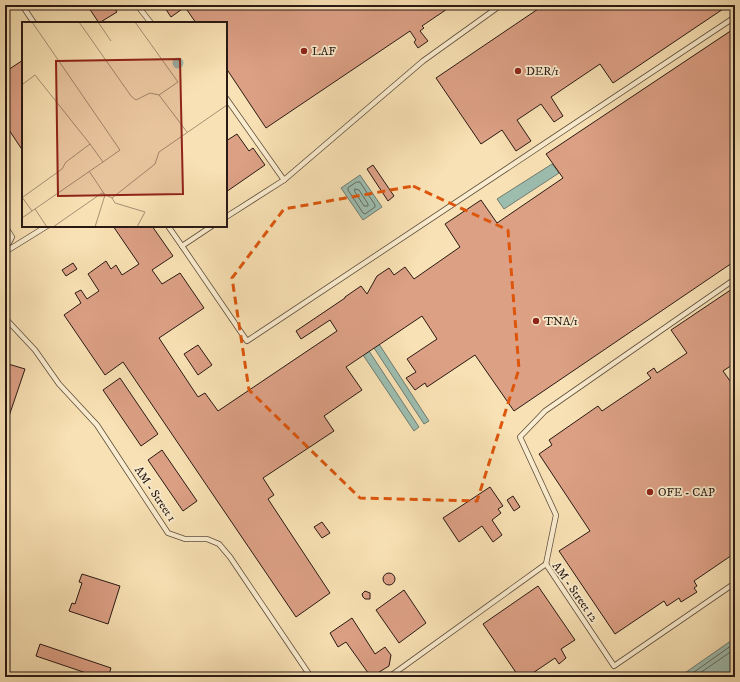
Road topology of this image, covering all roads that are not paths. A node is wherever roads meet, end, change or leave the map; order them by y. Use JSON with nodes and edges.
{"nodes":[{"id":1,"x":22,"y":5,"type":"edge"},
{"id":2,"x":137,"y":5,"type":"edge"},
{"id":3,"x":501,"y":5,"type":"edge"},
{"id":4,"x":735,"y":17,"type":"edge"},
{"id":5,"x":33,"y":22,"type":"edge"},
{"id":6,"x":150,"y":22,"type":"edge"},
{"id":7,"x":227,"y":99,"type":"edge"},
{"id":8,"x":284,"y":180,"type":"junction"},
{"id":9,"x":227,"y":216,"type":"edge"},
{"id":10,"x":5,"y":226,"type":"edge"},
{"id":11,"x":44,"y":227,"type":"edge"},
{"id":12,"x":169,"y":227,"type":"edge"},
{"id":13,"x":210,"y":227,"type":"edge"},
{"id":14,"x":182,"y":246,"type":"junction"},
{"id":15,"x":5,"y":251,"type":"edge"},
{"id":16,"x":735,"y":279,"type":"edge"},
{"id":17,"x":5,"y":318,"type":"edge"},
{"id":18,"x":546,"y":564,"type":"junction"},
{"id":19,"x":735,"y":583,"type":"edge"},
{"id":20,"x":311,"y":677,"type":"edge"},
{"id":21,"x":389,"y":677,"type":"edge"}],
"edges":[{"from":1,"to":5,"type":"lane"},
{"from":2,"to":6,"type":"lane"},
{"from":3,"to":8,"type":"lane"},
{"from":4,"to":14,"type":"lane"},
{"from":7,"to":8,"type":"lane"},
{"from":8,"to":9,"type":"lane"},
{"from":10,"to":15,"type":"lane"},
{"from":11,"to":15,"type":"lane"},
{"from":12,"to":14,"type":"lane"},
{"from":13,"to":14,"type":"lane"},
{"from":16,"to":18,"type":"lane"},
{"from":17,"to":20,"type":"lane","name":"AM - Street 1"},
{"from":18,"to":19,"type":"lane","name":"AM - Street 12"},
{"from":18,"to":21,"type":"lane","name":"AM - Street 12"}]}
